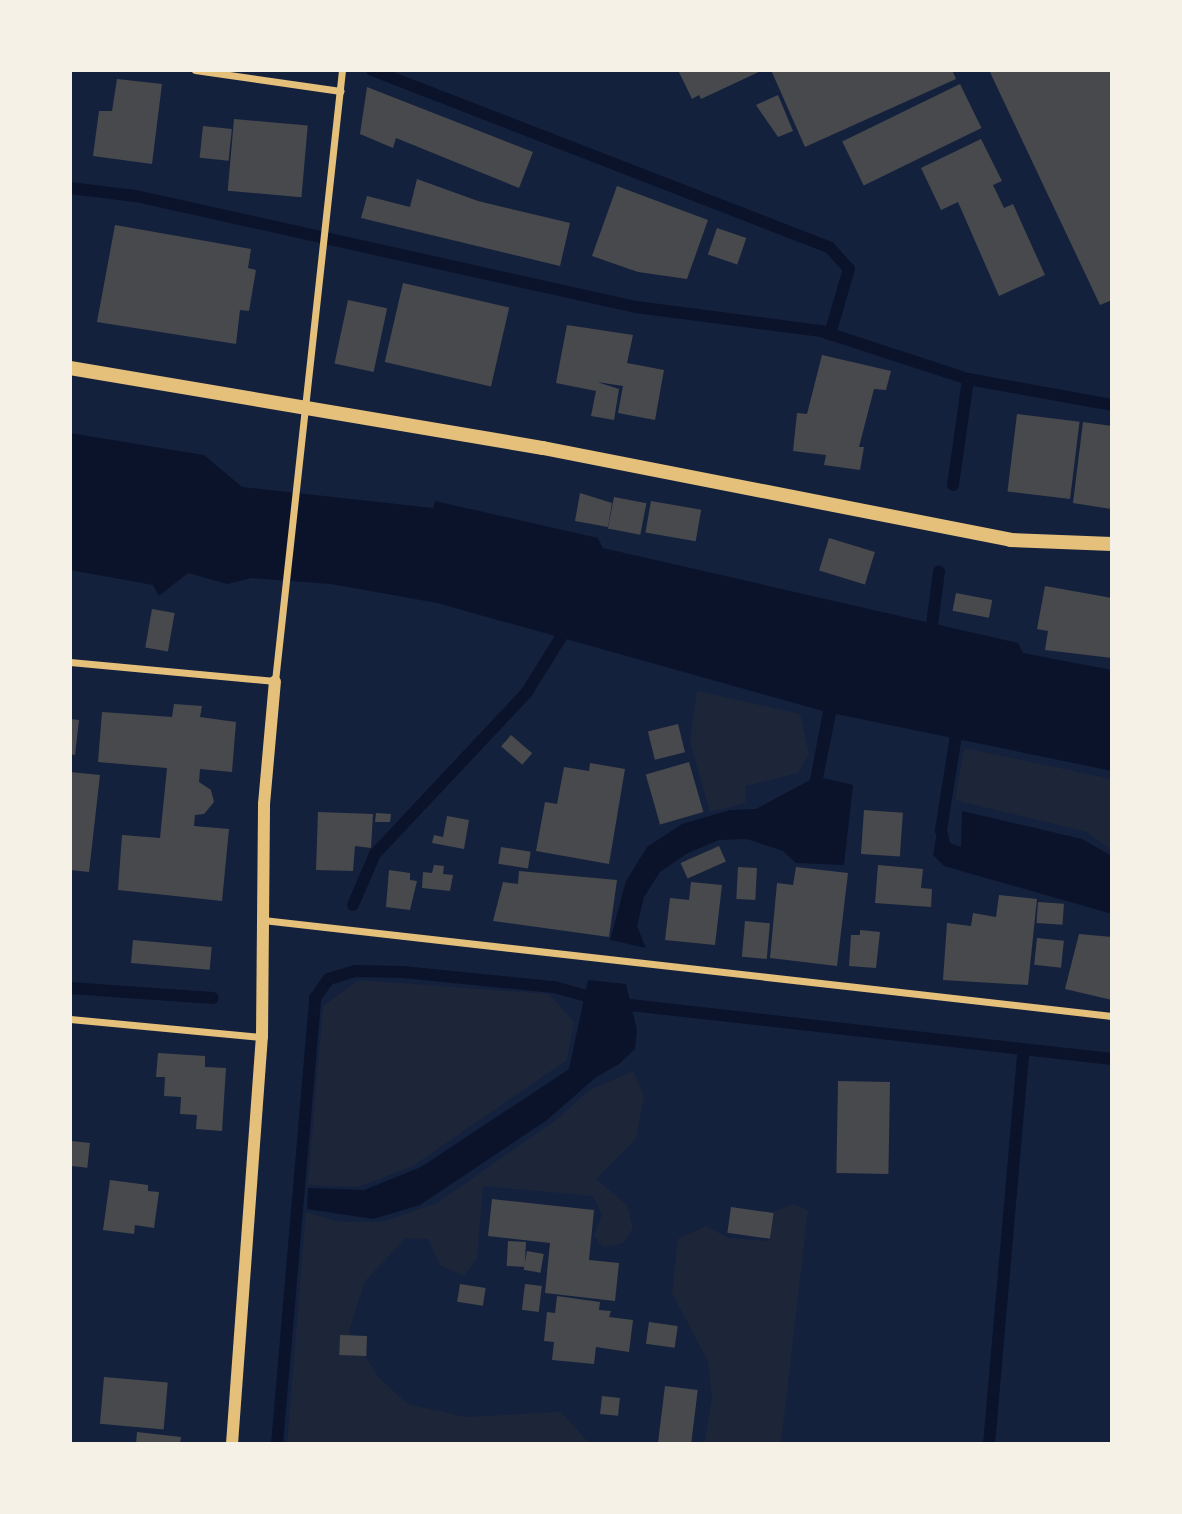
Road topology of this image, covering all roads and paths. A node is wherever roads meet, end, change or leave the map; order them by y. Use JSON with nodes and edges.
{"nodes":[{"id":1,"x":195,"y":70,"type":"edge"},
{"id":2,"x":342,"y":74,"type":"edge"},
{"id":3,"x":340,"y":91,"type":"junction"},
{"id":4,"x":70,"y":368,"type":"edge"},
{"id":5,"x":307,"y":407,"type":"junction"},
{"id":6,"x":1112,"y":544,"type":"edge"},
{"id":7,"x":70,"y":662,"type":"edge"},
{"id":8,"x":275,"y":681,"type":"junction"},
{"id":9,"x":263,"y":920,"type":"junction"},
{"id":10,"x":1112,"y":1016,"type":"edge"},
{"id":11,"x":70,"y":1019,"type":"edge"},
{"id":12,"x":262,"y":1037,"type":"junction"},
{"id":13,"x":232,"y":1444,"type":"edge"}],
"edges":[{"from":1,"to":3,"type":"street"},
{"from":2,"to":3,"type":"street"},
{"from":3,"to":5,"type":"street"},
{"from":4,"to":5,"type":"main road"},
{"from":5,"to":6,"type":"main road"},
{"from":5,"to":8,"type":"street"},
{"from":7,"to":8,"type":"street"},
{"from":8,"to":9,"type":"street"},
{"from":9,"to":10,"type":"street"},
{"from":9,"to":12,"type":"street"},
{"from":11,"to":12,"type":"street"},
{"from":12,"to":13,"type":"street"}]}
